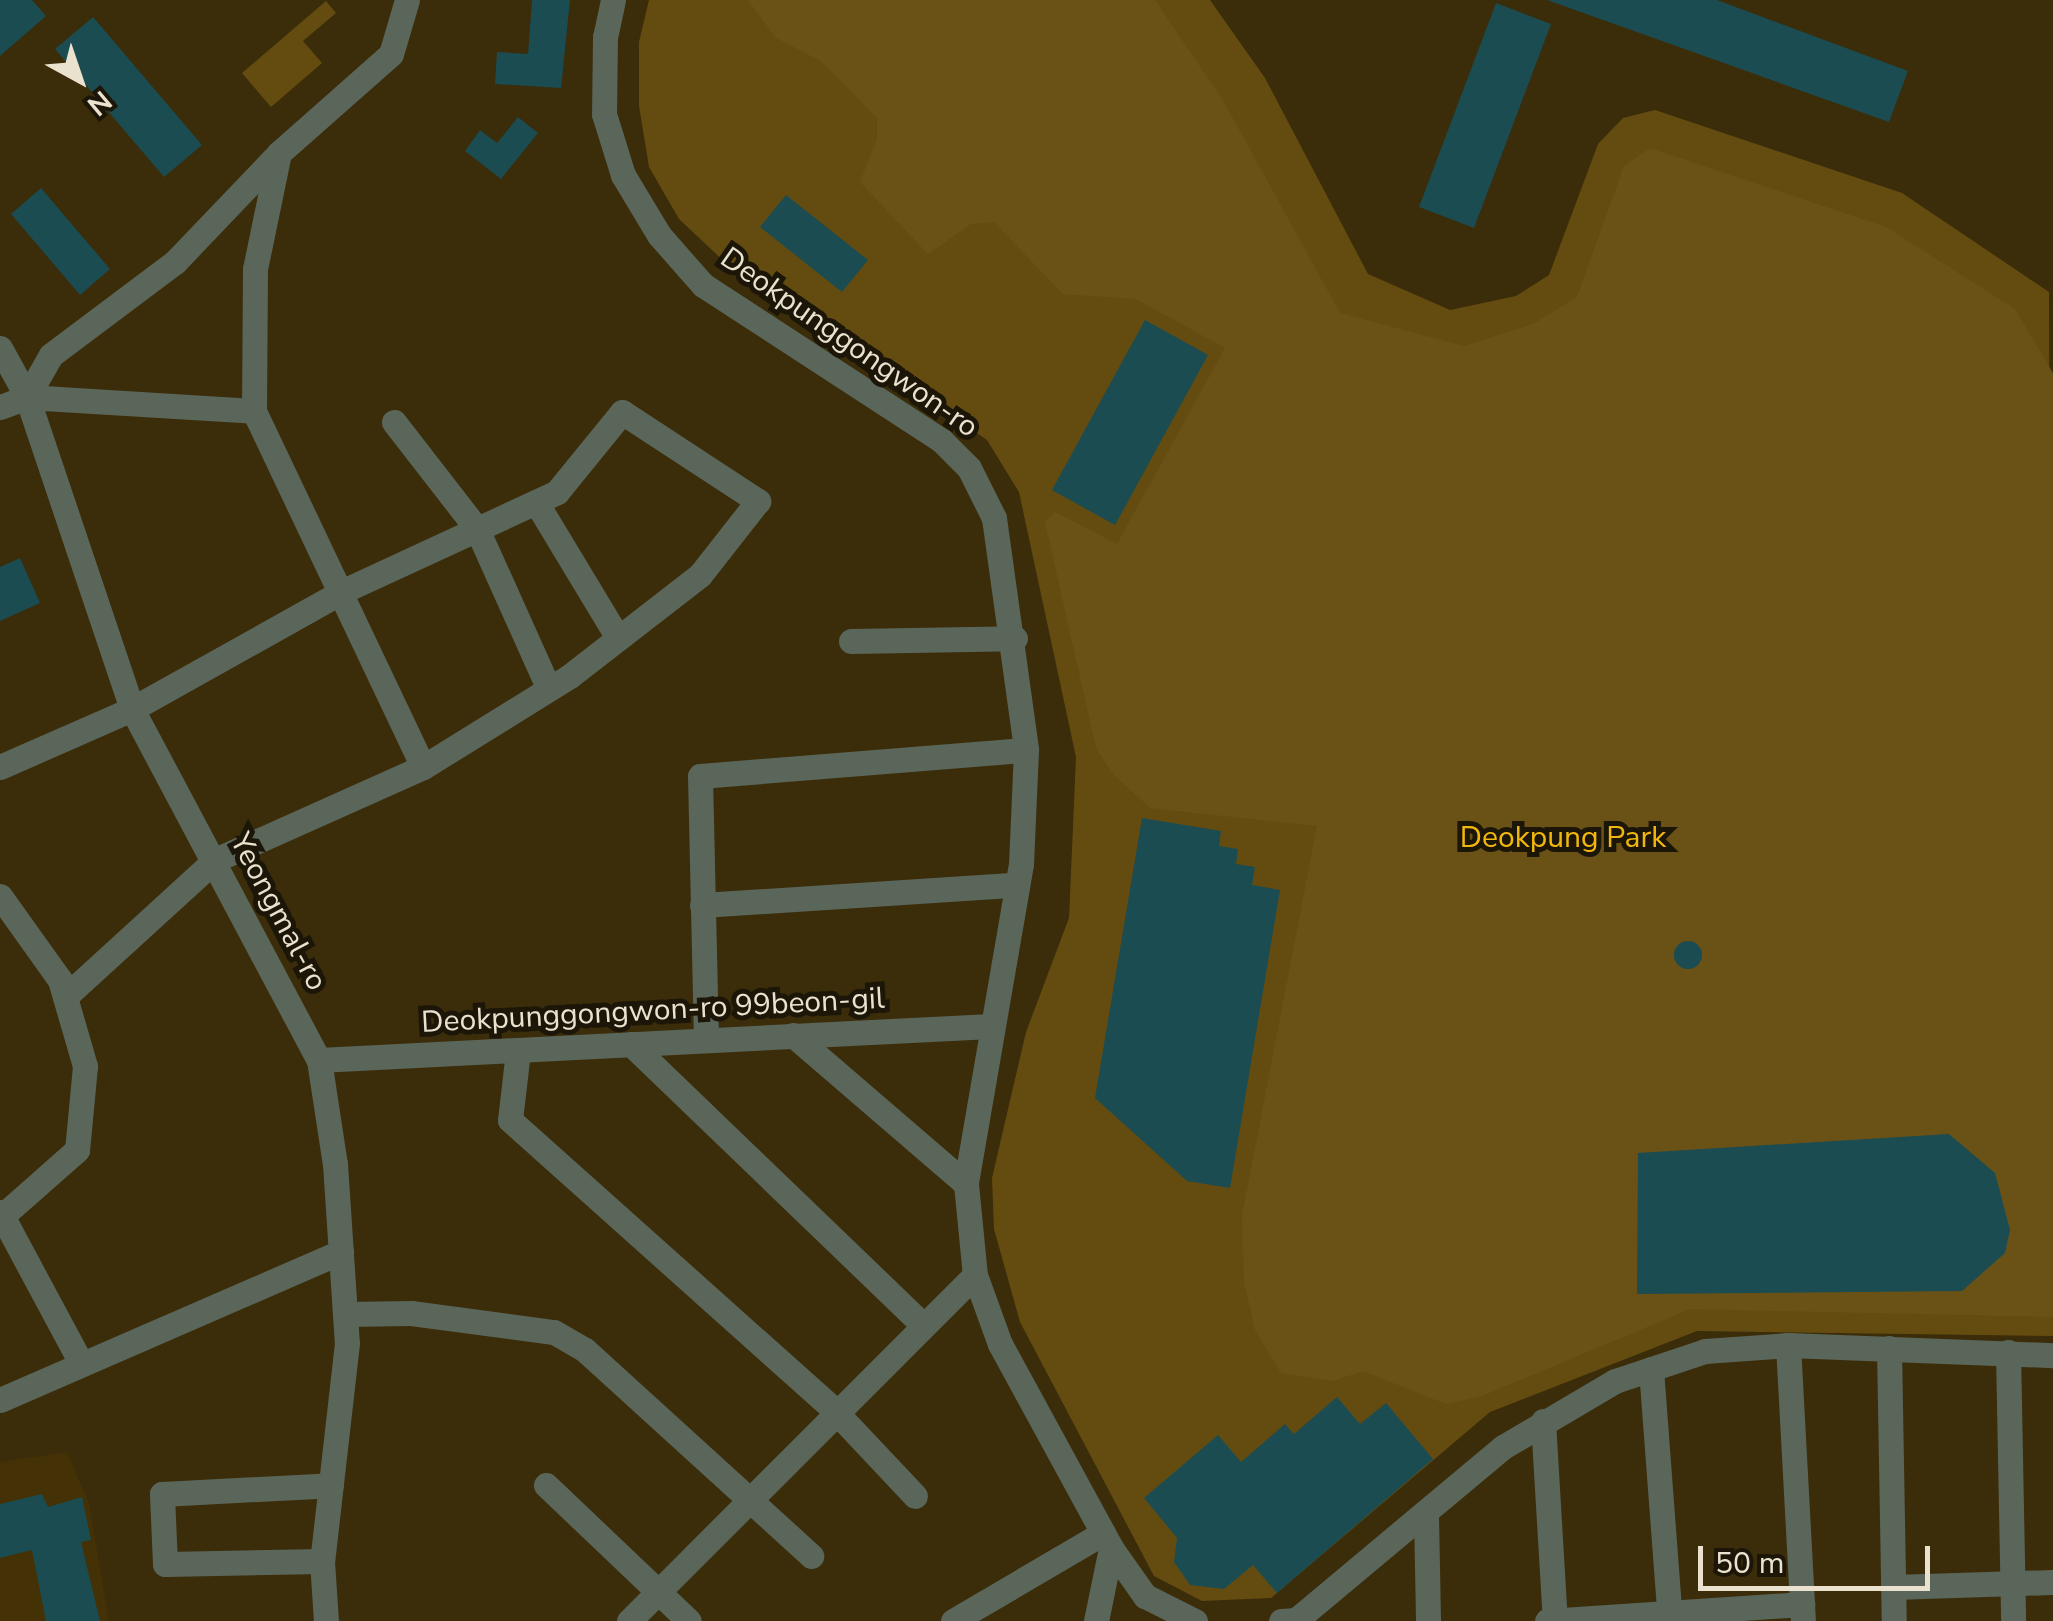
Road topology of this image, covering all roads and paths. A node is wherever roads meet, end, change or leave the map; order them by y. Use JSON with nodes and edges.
{"nodes":[{"id":1,"x":407,"y":0,"type":"edge"},
{"id":2,"x":613,"y":0,"type":"edge"},
{"id":3,"x":278,"y":152,"type":"junction"},
{"id":4,"x":0,"y":348,"type":"edge"},
{"id":5,"x":27,"y":397,"type":"junction"},
{"id":6,"x":0,"y":408,"type":"edge"},
{"id":7,"x":254,"y":412,"type":"junction"},
{"id":8,"x":394,"y":422,"type":"dead end"},
{"id":9,"x":536,"y":502,"type":"junction"},
{"id":10,"x":477,"y":530,"type":"junction"},
{"id":11,"x":341,"y":592,"type":"junction"},
{"id":12,"x":618,"y":638,"type":"junction"},
{"id":13,"x":1015,"y":638,"type":"junction"},
{"id":14,"x":851,"y":641,"type":"dead end"},
{"id":15,"x":549,"y":689,"type":"junction"},
{"id":16,"x":132,"y":709,"type":"junction"},
{"id":17,"x":1026,"y":750,"type":"junction"},
{"id":18,"x":423,"y":766,"type":"junction"},
{"id":19,"x":0,"y":767,"type":"edge"},
{"id":20,"x":215,"y":860,"type":"junction"},
{"id":21,"x":1014,"y":885,"type":"junction"},
{"id":22,"x":0,"y":896,"type":"edge"},
{"id":23,"x":702,"y":905,"type":"junction"},
{"id":24,"x":65,"y":997,"type":"junction"},
{"id":25,"x":991,"y":1026,"type":"junction"},
{"id":26,"x":793,"y":1035,"type":"junction"},
{"id":27,"x":706,"y":1040,"type":"junction"},
{"id":28,"x":631,"y":1044,"type":"junction"},
{"id":29,"x":518,"y":1050,"type":"junction"},
{"id":30,"x":319,"y":1060,"type":"junction"},
{"id":31,"x":966,"y":1184,"type":"junction"},
{"id":32,"x":1,"y":1216,"type":"edge"},
{"id":33,"x":341,"y":1252,"type":"junction"},
{"id":34,"x":974,"y":1275,"type":"junction"},
{"id":35,"x":345,"y":1314,"type":"junction"},
{"id":36,"x":922,"y":1324,"type":"junction"},
{"id":37,"x":1788,"y":1344,"type":"junction"},
{"id":38,"x":1888,"y":1348,"type":"junction"},
{"id":39,"x":2008,"y":1352,"type":"junction"},
{"id":40,"x":2053,"y":1355,"type":"edge"},
{"id":41,"x":81,"y":1363,"type":"junction"},
{"id":42,"x":1652,"y":1369,"type":"junction"},
{"id":43,"x":0,"y":1400,"type":"edge"},
{"id":44,"x":834,"y":1410,"type":"junction"},
{"id":45,"x":1543,"y":1421,"type":"junction"},
{"id":46,"x":546,"y":1485,"type":"dead end"},
{"id":47,"x":332,"y":1486,"type":"junction"},
{"id":48,"x":914,"y":1496,"type":"dead end"},
{"id":49,"x":745,"y":1503,"type":"junction"},
{"id":50,"x":1426,"y":1514,"type":"junction"},
{"id":51,"x":1107,"y":1540,"type":"junction"},
{"id":52,"x":810,"y":1556,"type":"dead end"},
{"id":53,"x":322,"y":1561,"type":"junction"},
{"id":54,"x":2011,"y":1582,"type":"junction"},
{"id":55,"x":2053,"y":1582,"type":"edge"},
{"id":56,"x":1893,"y":1587,"type":"junction"},
{"id":57,"x":660,"y":1590,"type":"junction"},
{"id":58,"x":1803,"y":1613,"type":"edge"},
{"id":59,"x":1670,"y":1616,"type":"edge"},
{"id":60,"x":956,"y":1620,"type":"edge"},
{"id":61,"x":1296,"y":1620,"type":"edge"},
{"id":62,"x":1552,"y":1620,"type":"edge"},
{"id":63,"x":326,"y":1621,"type":"edge"},
{"id":64,"x":629,"y":1621,"type":"edge"},
{"id":65,"x":689,"y":1621,"type":"edge"},
{"id":66,"x":1096,"y":1621,"type":"edge"},
{"id":67,"x":1195,"y":1621,"type":"edge"},
{"id":68,"x":1282,"y":1621,"type":"edge"},
{"id":69,"x":1428,"y":1621,"type":"edge"},
{"id":70,"x":1894,"y":1621,"type":"edge"},
{"id":71,"x":2013,"y":1621,"type":"edge"}],
"edges":[{"from":1,"to":3,"type":"street"},
{"from":2,"to":13,"type":"street","name":"Deokpunggongwon-ro"},
{"from":3,"to":5,"type":"street"},
{"from":3,"to":7,"type":"street"},
{"from":4,"to":5,"type":"street","name":"Yeongmal-ro"},
{"from":5,"to":6,"type":"street"},
{"from":5,"to":7,"type":"street"},
{"from":5,"to":16,"type":"street","name":"Yeongmal-ro"},
{"from":7,"to":11,"type":"street"},
{"from":8,"to":10,"type":"street"},
{"from":9,"to":10,"type":"street"},
{"from":9,"to":12,"type":"street"},
{"from":9,"to":12,"type":"street"},
{"from":10,"to":11,"type":"street"},
{"from":10,"to":15,"type":"street"},
{"from":11,"to":16,"type":"street"},
{"from":11,"to":18,"type":"street"},
{"from":12,"to":15,"type":"street"},
{"from":13,"to":14,"type":"street"},
{"from":13,"to":17,"type":"street","name":"Deokpunggongwon-ro"},
{"from":15,"to":18,"type":"street"},
{"from":16,"to":19,"type":"street"},
{"from":16,"to":20,"type":"street","name":"Yeongmal-ro"},
{"from":17,"to":21,"type":"street","name":"Deokpunggongwon-ro"},
{"from":17,"to":23,"type":"street"},
{"from":18,"to":20,"type":"street"},
{"from":20,"to":24,"type":"street"},
{"from":20,"to":30,"type":"street","name":"Yeongmal-ro"},
{"from":21,"to":23,"type":"street"},
{"from":21,"to":25,"type":"street","name":"Deokpunggongwon-ro"},
{"from":22,"to":24,"type":"street"},
{"from":23,"to":27,"type":"street"},
{"from":24,"to":32,"type":"street"},
{"from":25,"to":26,"type":"street","name":"Deokpunggongwon-ro 99beon-gil"},
{"from":25,"to":31,"type":"street","name":"Deokpunggongwon-ro"},
{"from":26,"to":27,"type":"street","name":"Deokpunggongwon-ro 99beon-gil"},
{"from":26,"to":31,"type":"street"},
{"from":27,"to":28,"type":"street","name":"Deokpunggongwon-ro 99beon-gil"},
{"from":28,"to":29,"type":"street","name":"Deokpunggongwon-ro 99beon-gil"},
{"from":28,"to":36,"type":"street"},
{"from":29,"to":30,"type":"street","name":"Deokpunggongwon-ro 99beon-gil"},
{"from":29,"to":44,"type":"street"},
{"from":30,"to":33,"type":"street","name":"Yeongmal-ro"},
{"from":31,"to":34,"type":"street","name":"Deokpunggongwon-ro"},
{"from":32,"to":41,"type":"street"},
{"from":33,"to":35,"type":"street","name":"Yeongmal-ro"},
{"from":33,"to":41,"type":"street"},
{"from":34,"to":36,"type":"street"},
{"from":34,"to":51,"type":"street","name":"Deokpunggongwon-ro"},
{"from":35,"to":47,"type":"street","name":"Yeongmal-ro"},
{"from":35,"to":49,"type":"street"},
{"from":36,"to":44,"type":"street"},
{"from":37,"to":38,"type":"street"},
{"from":37,"to":42,"type":"street"},
{"from":37,"to":58,"type":"street"},
{"from":38,"to":39,"type":"street"},
{"from":38,"to":56,"type":"street"},
{"from":39,"to":40,"type":"street"},
{"from":39,"to":54,"type":"street"},
{"from":41,"to":43,"type":"street"},
{"from":42,"to":45,"type":"street"},
{"from":42,"to":59,"type":"street"},
{"from":44,"to":48,"type":"street"},
{"from":44,"to":49,"type":"street"},
{"from":45,"to":50,"type":"street"},
{"from":45,"to":62,"type":"street"},
{"from":46,"to":57,"type":"street"},
{"from":47,"to":53,"type":"street","name":"Yeongmal-ro"},
{"from":47,"to":53,"type":"street"},
{"from":49,"to":52,"type":"street"},
{"from":49,"to":57,"type":"street"},
{"from":50,"to":61,"type":"street"},
{"from":50,"to":69,"type":"street"},
{"from":51,"to":60,"type":"street"},
{"from":51,"to":66,"type":"street"},
{"from":51,"to":67,"type":"street","name":"Deokpunggongwon-ro"},
{"from":53,"to":63,"type":"street","name":"Yeongmal-ro"},
{"from":54,"to":55,"type":"street"},
{"from":54,"to":56,"type":"street"},
{"from":54,"to":71,"type":"street"},
{"from":56,"to":70,"type":"street"},
{"from":57,"to":64,"type":"street"},
{"from":57,"to":65,"type":"street"},
{"from":58,"to":59,"type":"street"},
{"from":59,"to":62,"type":"street"},
{"from":61,"to":68,"type":"street"}]}
